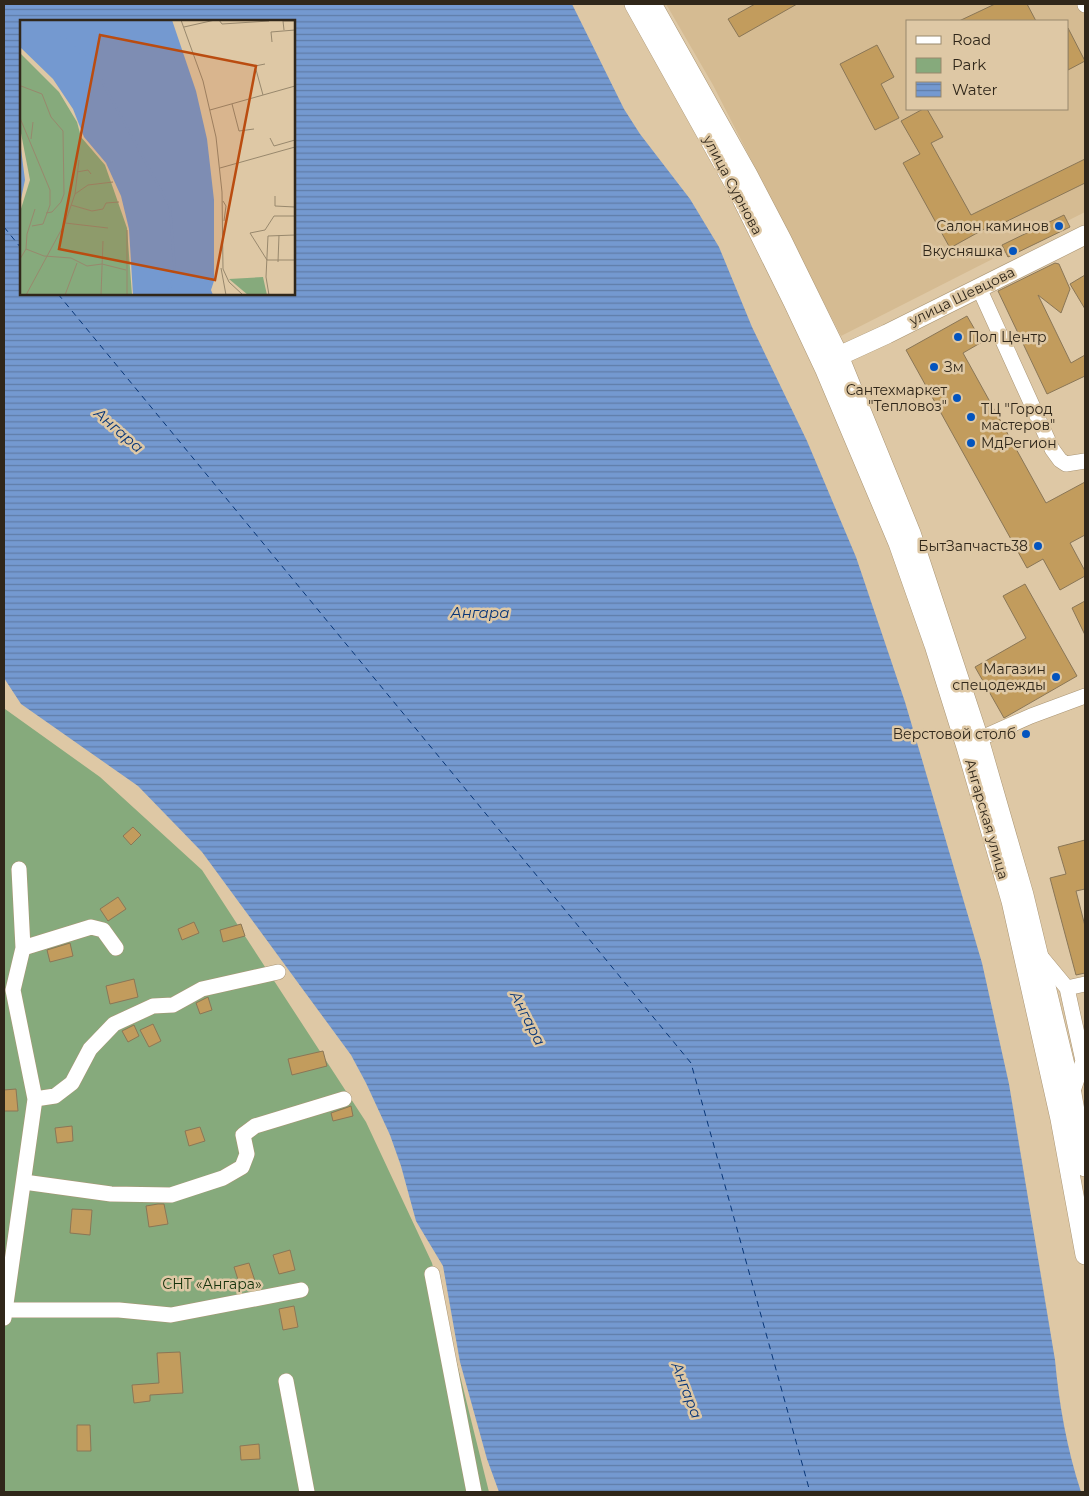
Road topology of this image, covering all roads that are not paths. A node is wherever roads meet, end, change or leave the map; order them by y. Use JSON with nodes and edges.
{"nodes":[{"id":1,"x":634,"y":4,"type":"edge"},
{"id":2,"x":652,"y":4,"type":"edge"},
{"id":3,"x":1085,"y":235,"type":"edge"},
{"id":4,"x":979,"y":288,"type":"junction"},
{"id":5,"x":838,"y":356,"type":"junction"},
{"id":6,"x":825,"y":370,"type":"joint"},
{"id":7,"x":1085,"y":461,"type":"edge"},
{"id":8,"x":1085,"y":696,"type":"edge"},
{"id":9,"x":979,"y":738,"type":"junction"},
{"id":10,"x":19,"y":869,"type":"dead end"},
{"id":11,"x":23,"y":948,"type":"junction"},
{"id":12,"x":116,"y":948,"type":"dead end"},
{"id":13,"x":1038,"y":952,"type":"junction"},
{"id":14,"x":278,"y":972,"type":"dead end"},
{"id":15,"x":1085,"y":984,"type":"edge"},
{"id":16,"x":1068,"y":988,"type":"junction"},
{"id":17,"x":1072,"y":1094,"type":"junction"},
{"id":18,"x":35,"y":1100,"type":"junction"},
{"id":19,"x":344,"y":1100,"type":"dead end"},
{"id":20,"x":1085,"y":1167,"type":"edge"},
{"id":21,"x":24,"y":1182,"type":"junction"},
{"id":22,"x":1085,"y":1255,"type":"edge"},
{"id":23,"x":432,"y":1274,"type":"dead end"},
{"id":24,"x":301,"y":1290,"type":"dead end"},
{"id":25,"x":5,"y":1314,"type":"edge"},
{"id":26,"x":286,"y":1381,"type":"dead end"},
{"id":27,"x":307,"y":1492,"type":"edge"},
{"id":28,"x":474,"y":1492,"type":"edge"}],
"edges":[{"from":1,"to":6,"type":"main road","name":"улица Сурнова"},
{"from":2,"to":5,"type":"main road","name":"улица Сурнова"},
{"from":3,"to":4,"type":"main road","name":"улица Шевцова"},
{"from":4,"to":5,"type":"main road","name":"улица Шевцова"},
{"from":4,"to":7,"type":"street"},
{"from":5,"to":9,"type":"main road","name":"Ангарская улица"},
{"from":6,"to":22,"type":"main road","name":"Ангарская улица"},
{"from":8,"to":9,"type":"street"},
{"from":9,"to":13,"type":"main road","name":"Ангарская улица"},
{"from":10,"to":11,"type":"street"},
{"from":11,"to":12,"type":"street"},
{"from":11,"to":18,"type":"street"},
{"from":13,"to":16,"type":"street"},
{"from":13,"to":17,"type":"main road","name":"Ангарская улица"},
{"from":14,"to":18,"type":"street"},
{"from":15,"to":16,"type":"street"},
{"from":16,"to":17,"type":"street"},
{"from":17,"to":20,"type":"main road","name":"Ангарская улица"},
{"from":18,"to":21,"type":"street"},
{"from":19,"to":21,"type":"street"},
{"from":21,"to":25,"type":"street"},
{"from":23,"to":28,"type":"street"},
{"from":24,"to":25,"type":"street"},
{"from":26,"to":27,"type":"street"}]}
